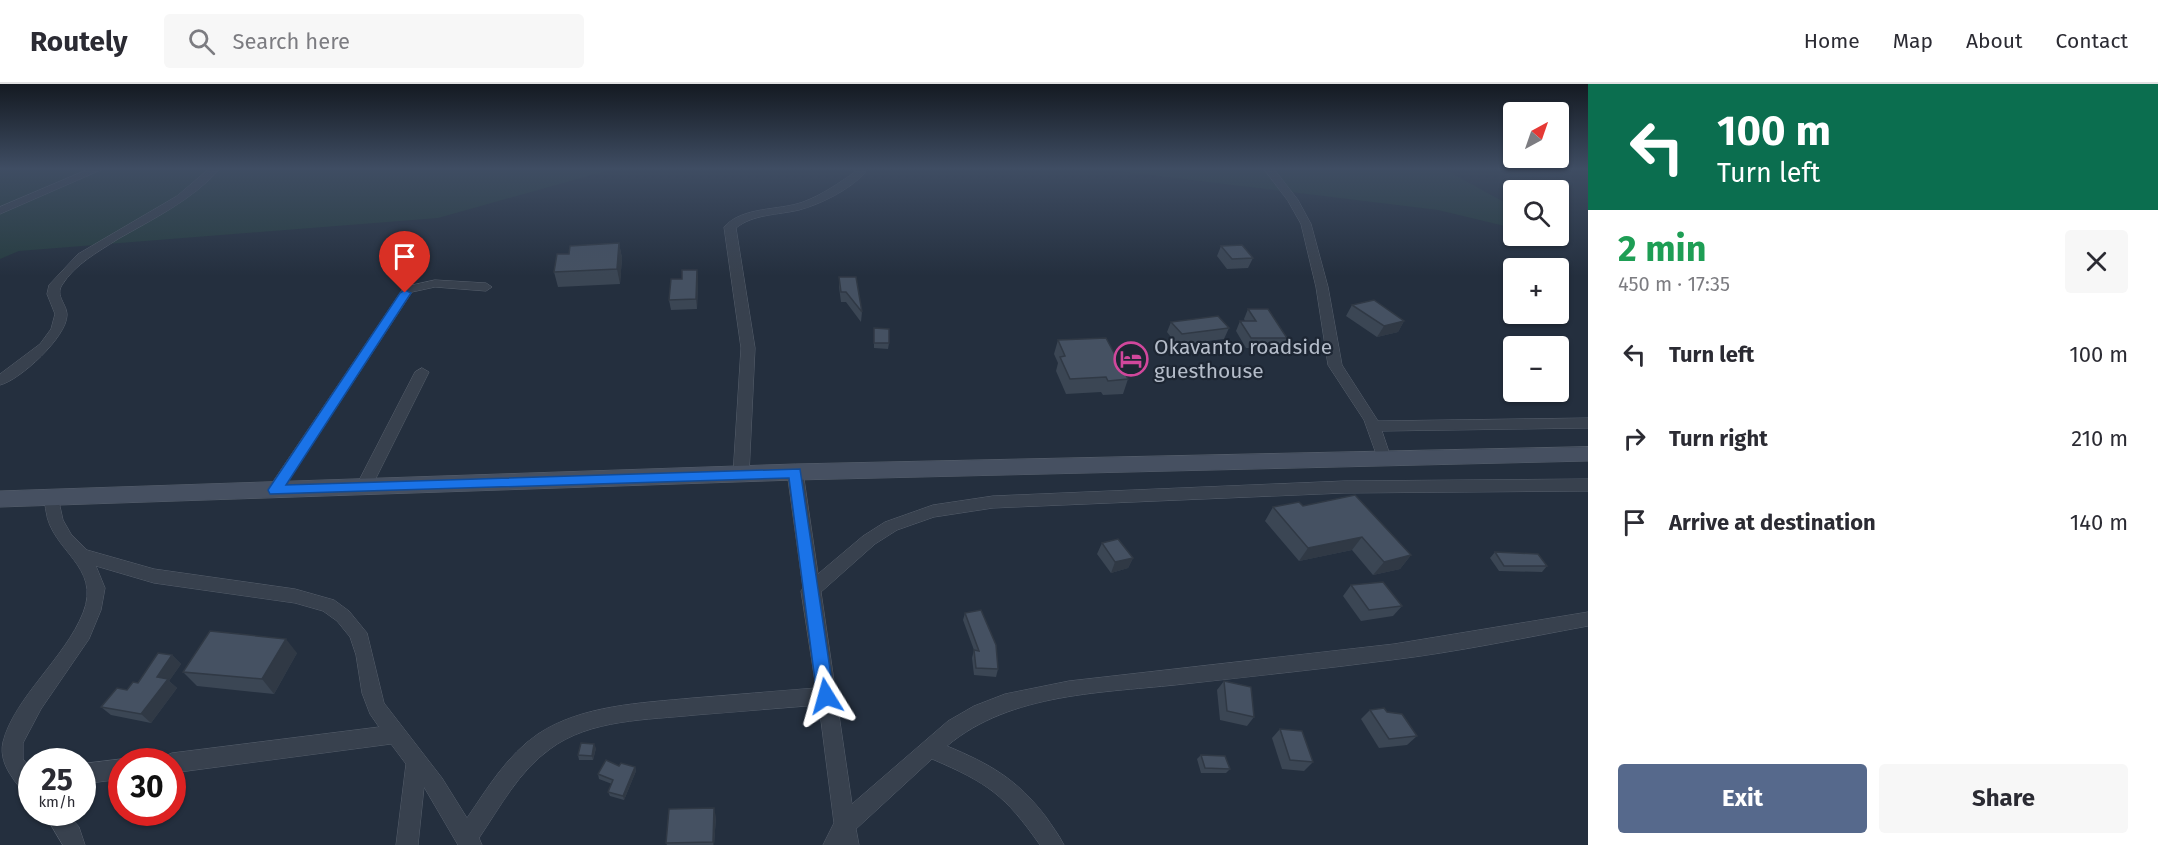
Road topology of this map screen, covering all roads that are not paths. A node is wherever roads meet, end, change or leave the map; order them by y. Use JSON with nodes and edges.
{"nodes":[{"id":1,"x":15,"y":205,"type":"edge"},
{"id":2,"x":170,"y":205,"type":"edge"},
{"id":3,"x":804,"y":205,"type":"edge"},
{"id":4,"x":1295,"y":205,"type":"edge"},
{"id":5,"x":0,"y":211,"type":"edge"},
{"id":6,"x":486,"y":287,"type":"dead end"},
{"id":7,"x":422,"y":372,"type":"dead end"},
{"id":8,"x":0,"y":381,"type":"edge"},
{"id":9,"x":1588,"y":423,"type":"edge"},
{"id":10,"x":1374,"y":426,"type":"junction"},
{"id":11,"x":1588,"y":454,"type":"edge"},
{"id":12,"x":1384,"y":458,"type":"junction"},
{"id":13,"x":795,"y":472,"type":"junction"},
{"id":14,"x":741,"y":475,"type":"junction"},
{"id":15,"x":1588,"y":485,"type":"edge"},
{"id":16,"x":363,"y":488,"type":"junction"},
{"id":17,"x":275,"y":490,"type":"junction"},
{"id":18,"x":52,"y":497,"type":"junction"},
{"id":19,"x":0,"y":499,"type":"edge"},
{"id":20,"x":81,"y":555,"type":"junction"},
{"id":21,"x":810,"y":591,"type":"junction"},
{"id":22,"x":1588,"y":618,"type":"edge"},
{"id":23,"x":826,"y":696,"type":"junction"},
{"id":24,"x":394,"y":734,"type":"junction"},
{"id":25,"x":930,"y":748,"type":"junction"},
{"id":26,"x":6,"y":759,"type":"edge"},
{"id":27,"x":417,"y":760,"type":"junction"},
{"id":28,"x":186,"y":761,"type":"edge"},
{"id":29,"x":18,"y":770,"type":"edge"},
{"id":30,"x":64,"y":826,"type":"edge"},
{"id":31,"x":846,"y":835,"type":"edge"},
{"id":32,"x":469,"y":841,"type":"edge"},
{"id":33,"x":74,"y":845,"type":"edge"},
{"id":34,"x":407,"y":845,"type":"edge"},
{"id":35,"x":834,"y":845,"type":"edge"},
{"id":36,"x":1053,"y":845,"type":"edge"}],
"edges":[{"from":1,"to":5,"type":"street"},
{"from":2,"to":8,"type":"street"},
{"from":3,"to":14,"type":"street"},
{"from":4,"to":10,"type":"street"},
{"from":6,"to":17,"type":"street"},
{"from":7,"to":16,"type":"street"},
{"from":9,"to":10,"type":"street"},
{"from":10,"to":12,"type":"street"},
{"from":11,"to":12,"type":"main road"},
{"from":12,"to":13,"type":"main road"},
{"from":13,"to":14,"type":"main road"},
{"from":13,"to":21,"type":"street"},
{"from":14,"to":16,"type":"main road"},
{"from":15,"to":21,"type":"street"},
{"from":16,"to":17,"type":"main road"},
{"from":17,"to":18,"type":"main road"},
{"from":18,"to":19,"type":"main road"},
{"from":18,"to":20,"type":"street"},
{"from":20,"to":24,"type":"street"},
{"from":20,"to":26,"type":"street"},
{"from":21,"to":23,"type":"street"},
{"from":22,"to":25,"type":"street"},
{"from":23,"to":31,"type":"street"},
{"from":23,"to":32,"type":"street"},
{"from":24,"to":27,"type":"street"},
{"from":24,"to":28,"type":"street"},
{"from":25,"to":31,"type":"street"},
{"from":25,"to":36,"type":"street"},
{"from":26,"to":29,"type":"street"},
{"from":27,"to":32,"type":"street"},
{"from":27,"to":34,"type":"street"},
{"from":30,"to":33,"type":"street"},
{"from":31,"to":35,"type":"street"}]}
